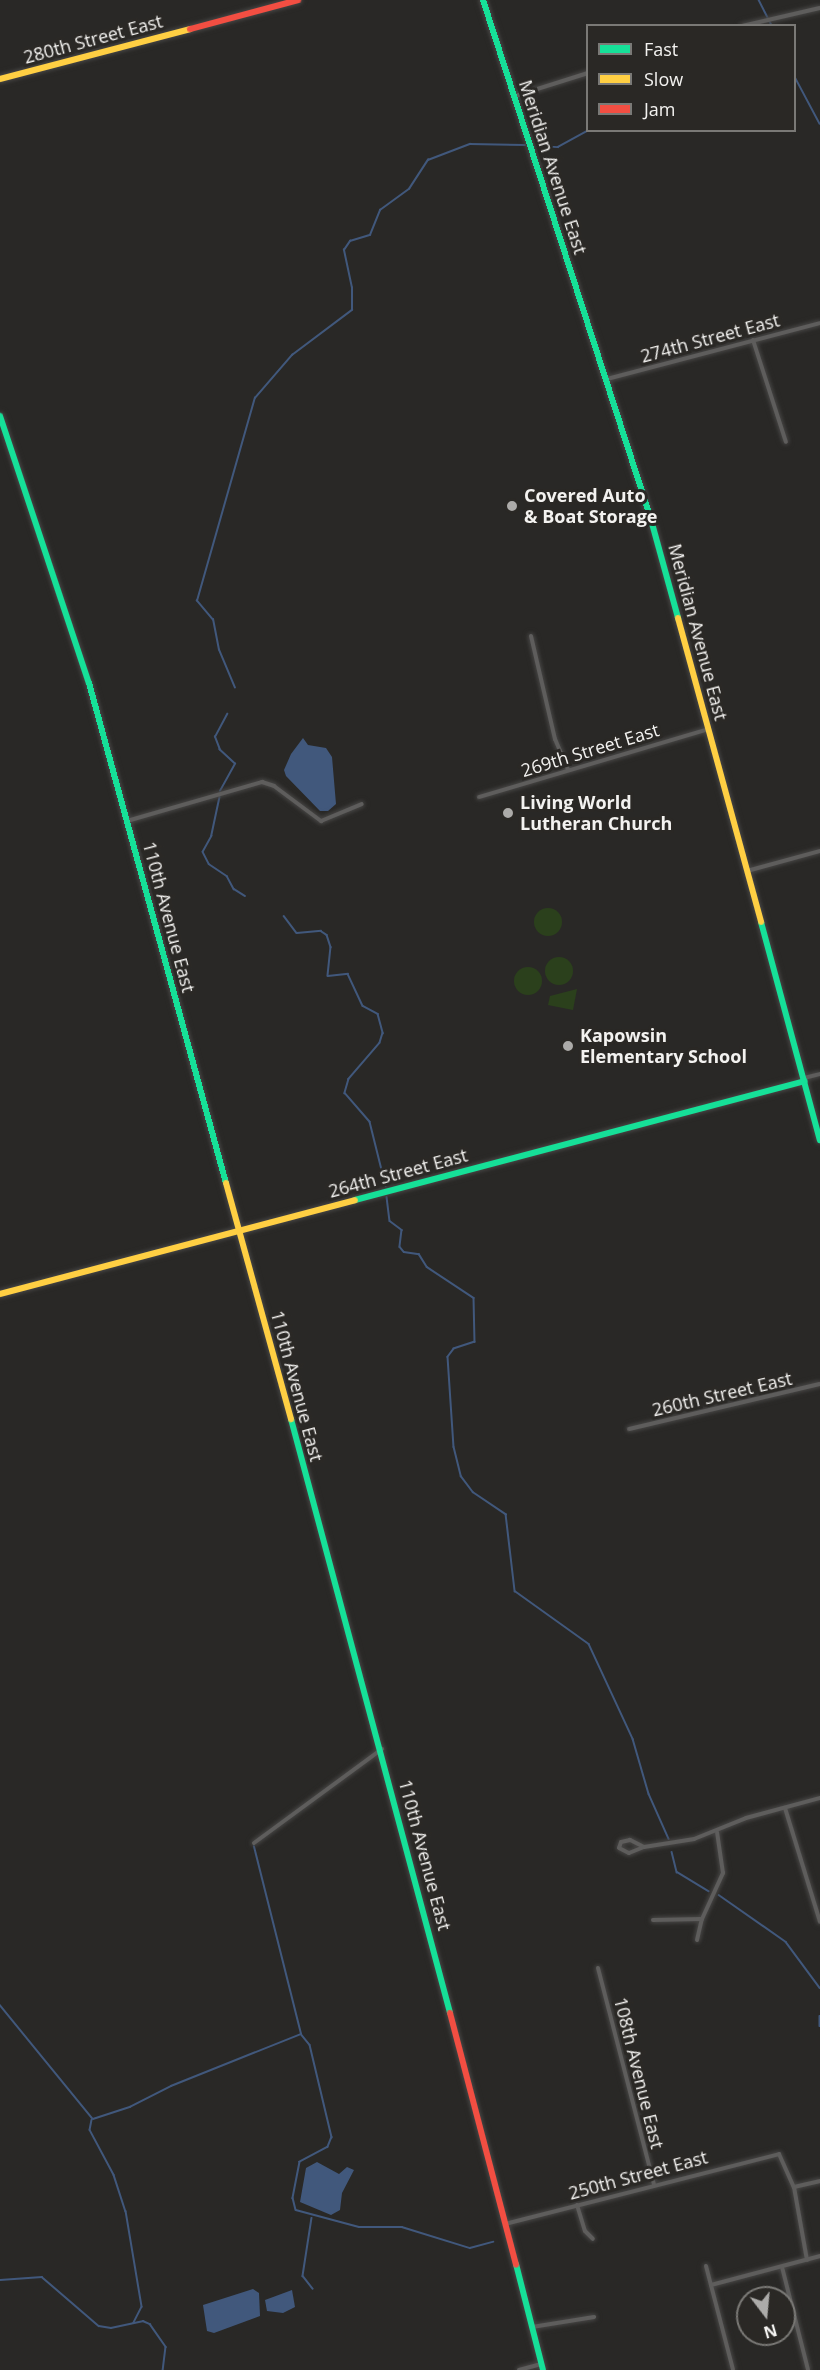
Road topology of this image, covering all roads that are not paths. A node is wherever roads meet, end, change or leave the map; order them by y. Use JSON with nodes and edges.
{"nodes":[{"id":1,"x":298,"y":0,"type":"edge"},
{"id":2,"x":483,"y":0,"type":"edge"},
{"id":3,"x":820,"y":8,"type":"edge"},
{"id":4,"x":752,"y":24,"type":"edge"},
{"id":5,"x":586,"y":73,"type":"edge"},
{"id":6,"x":0,"y":79,"type":"edge"},
{"id":7,"x":515,"y":96,"type":"junction"},
{"id":8,"x":820,"y":323,"type":"edge"},
{"id":9,"x":753,"y":340,"type":"junction"},
{"id":10,"x":607,"y":379,"type":"junction"},
{"id":11,"x":0,"y":416,"type":"edge"},
{"id":12,"x":786,"y":442,"type":"dead end"},
{"id":13,"x":531,"y":636,"type":"dead end"},
{"id":14,"x":709,"y":729,"type":"junction"},
{"id":15,"x":568,"y":769,"type":"junction"},
{"id":16,"x":479,"y":797,"type":"dead end"},
{"id":17,"x":362,"y":804,"type":"dead end"},
{"id":18,"x":127,"y":821,"type":"junction"},
{"id":19,"x":820,"y":851,"type":"edge"},
{"id":20,"x":747,"y":871,"type":"junction"},
{"id":21,"x":820,"y":1074,"type":"edge"},
{"id":22,"x":803,"y":1080,"type":"junction"},
{"id":23,"x":820,"y":1140,"type":"edge"},
{"id":24,"x":239,"y":1230,"type":"junction"},
{"id":25,"x":0,"y":1294,"type":"edge"},
{"id":26,"x":820,"y":1384,"type":"edge"},
{"id":27,"x":629,"y":1430,"type":"dead end"},
{"id":28,"x":382,"y":1749,"type":"junction"},
{"id":29,"x":820,"y":1798,"type":"edge"},
{"id":30,"x":785,"y":1808,"type":"junction"},
{"id":31,"x":717,"y":1832,"type":"junction"},
{"id":32,"x":254,"y":1843,"type":"dead end"},
{"id":33,"x":644,"y":1847,"type":"junction"},
{"id":34,"x":702,"y":1919,"type":"junction"},
{"id":35,"x":653,"y":1920,"type":"dead end"},
{"id":36,"x":820,"y":1922,"type":"edge"},
{"id":37,"x":697,"y":1940,"type":"dead end"},
{"id":38,"x":598,"y":1968,"type":"dead end"},
{"id":39,"x":820,"y":2181,"type":"edge"},
{"id":40,"x":654,"y":2185,"type":"junction"},
{"id":41,"x":794,"y":2187,"type":"junction"},
{"id":42,"x":577,"y":2205,"type":"junction"},
{"id":43,"x":505,"y":2224,"type":"junction"},
{"id":44,"x":593,"y":2239,"type":"dead end"},
{"id":45,"x":820,"y":2256,"type":"edge"},
{"id":46,"x":807,"y":2260,"type":"junction"},
{"id":47,"x":706,"y":2266,"type":"dead end"},
{"id":48,"x":782,"y":2267,"type":"junction"},
{"id":49,"x":711,"y":2285,"type":"junction"},
{"id":50,"x":594,"y":2317,"type":"dead end"},
{"id":51,"x":532,"y":2327,"type":"junction"},
{"id":52,"x":542,"y":2367,"type":"edge"},
{"id":53,"x":519,"y":2370,"type":"edge"},
{"id":54,"x":733,"y":2370,"type":"edge"},
{"id":55,"x":808,"y":2370,"type":"edge"}],
"edges":[{"from":1,"to":6,"type":"street","name":"280th Street East"},
{"from":2,"to":7,"type":"street","name":"Meridian Avenue East"},
{"from":3,"to":4,"type":"street"},
{"from":5,"to":7,"type":"street"},
{"from":7,"to":10,"type":"street","name":"Meridian Avenue East"},
{"from":8,"to":9,"type":"street","name":"274th Street East"},
{"from":9,"to":10,"type":"street","name":"274th Street East"},
{"from":9,"to":12,"type":"street"},
{"from":10,"to":14,"type":"street","name":"Meridian Avenue East"},
{"from":11,"to":18,"type":"street","name":"110th Avenue East"},
{"from":13,"to":15,"type":"street"},
{"from":14,"to":15,"type":"street","name":"269th Street East"},
{"from":14,"to":20,"type":"street","name":"Meridian Avenue East"},
{"from":15,"to":16,"type":"street","name":"269th Street East"},
{"from":17,"to":18,"type":"street"},
{"from":18,"to":24,"type":"street","name":"110th Avenue East"},
{"from":19,"to":20,"type":"street"},
{"from":20,"to":22,"type":"street","name":"Meridian Avenue East"},
{"from":21,"to":22,"type":"street"},
{"from":22,"to":23,"type":"street","name":"Meridian Avenue East"},
{"from":22,"to":24,"type":"street","name":"264th Street East"},
{"from":24,"to":25,"type":"street","name":"264th Street East"},
{"from":24,"to":28,"type":"street","name":"110th Avenue East"},
{"from":26,"to":27,"type":"street","name":"260th Street East"},
{"from":28,"to":32,"type":"street"},
{"from":28,"to":43,"type":"street","name":"110th Avenue East"},
{"from":29,"to":30,"type":"street"},
{"from":30,"to":31,"type":"street"},
{"from":30,"to":36,"type":"street"},
{"from":31,"to":33,"type":"street"},
{"from":31,"to":34,"type":"street"},
{"from":33,"to":33,"type":"street"},
{"from":34,"to":35,"type":"street"},
{"from":34,"to":37,"type":"street"},
{"from":38,"to":40,"type":"street","name":"108th Avenue East"},
{"from":39,"to":41,"type":"street"},
{"from":40,"to":41,"type":"street","name":"250th Street East"},
{"from":40,"to":42,"type":"street","name":"250th Street East"},
{"from":41,"to":46,"type":"street"},
{"from":42,"to":43,"type":"street","name":"250th Street East"},
{"from":42,"to":44,"type":"street"},
{"from":43,"to":51,"type":"street","name":"110th Avenue East"},
{"from":45,"to":46,"type":"street"},
{"from":46,"to":48,"type":"street"},
{"from":47,"to":49,"type":"street"},
{"from":48,"to":49,"type":"street"},
{"from":48,"to":55,"type":"street"},
{"from":49,"to":54,"type":"street"},
{"from":50,"to":51,"type":"street"},
{"from":51,"to":52,"type":"street","name":"110th Avenue East"},
{"from":52,"to":53,"type":"street"}]}
